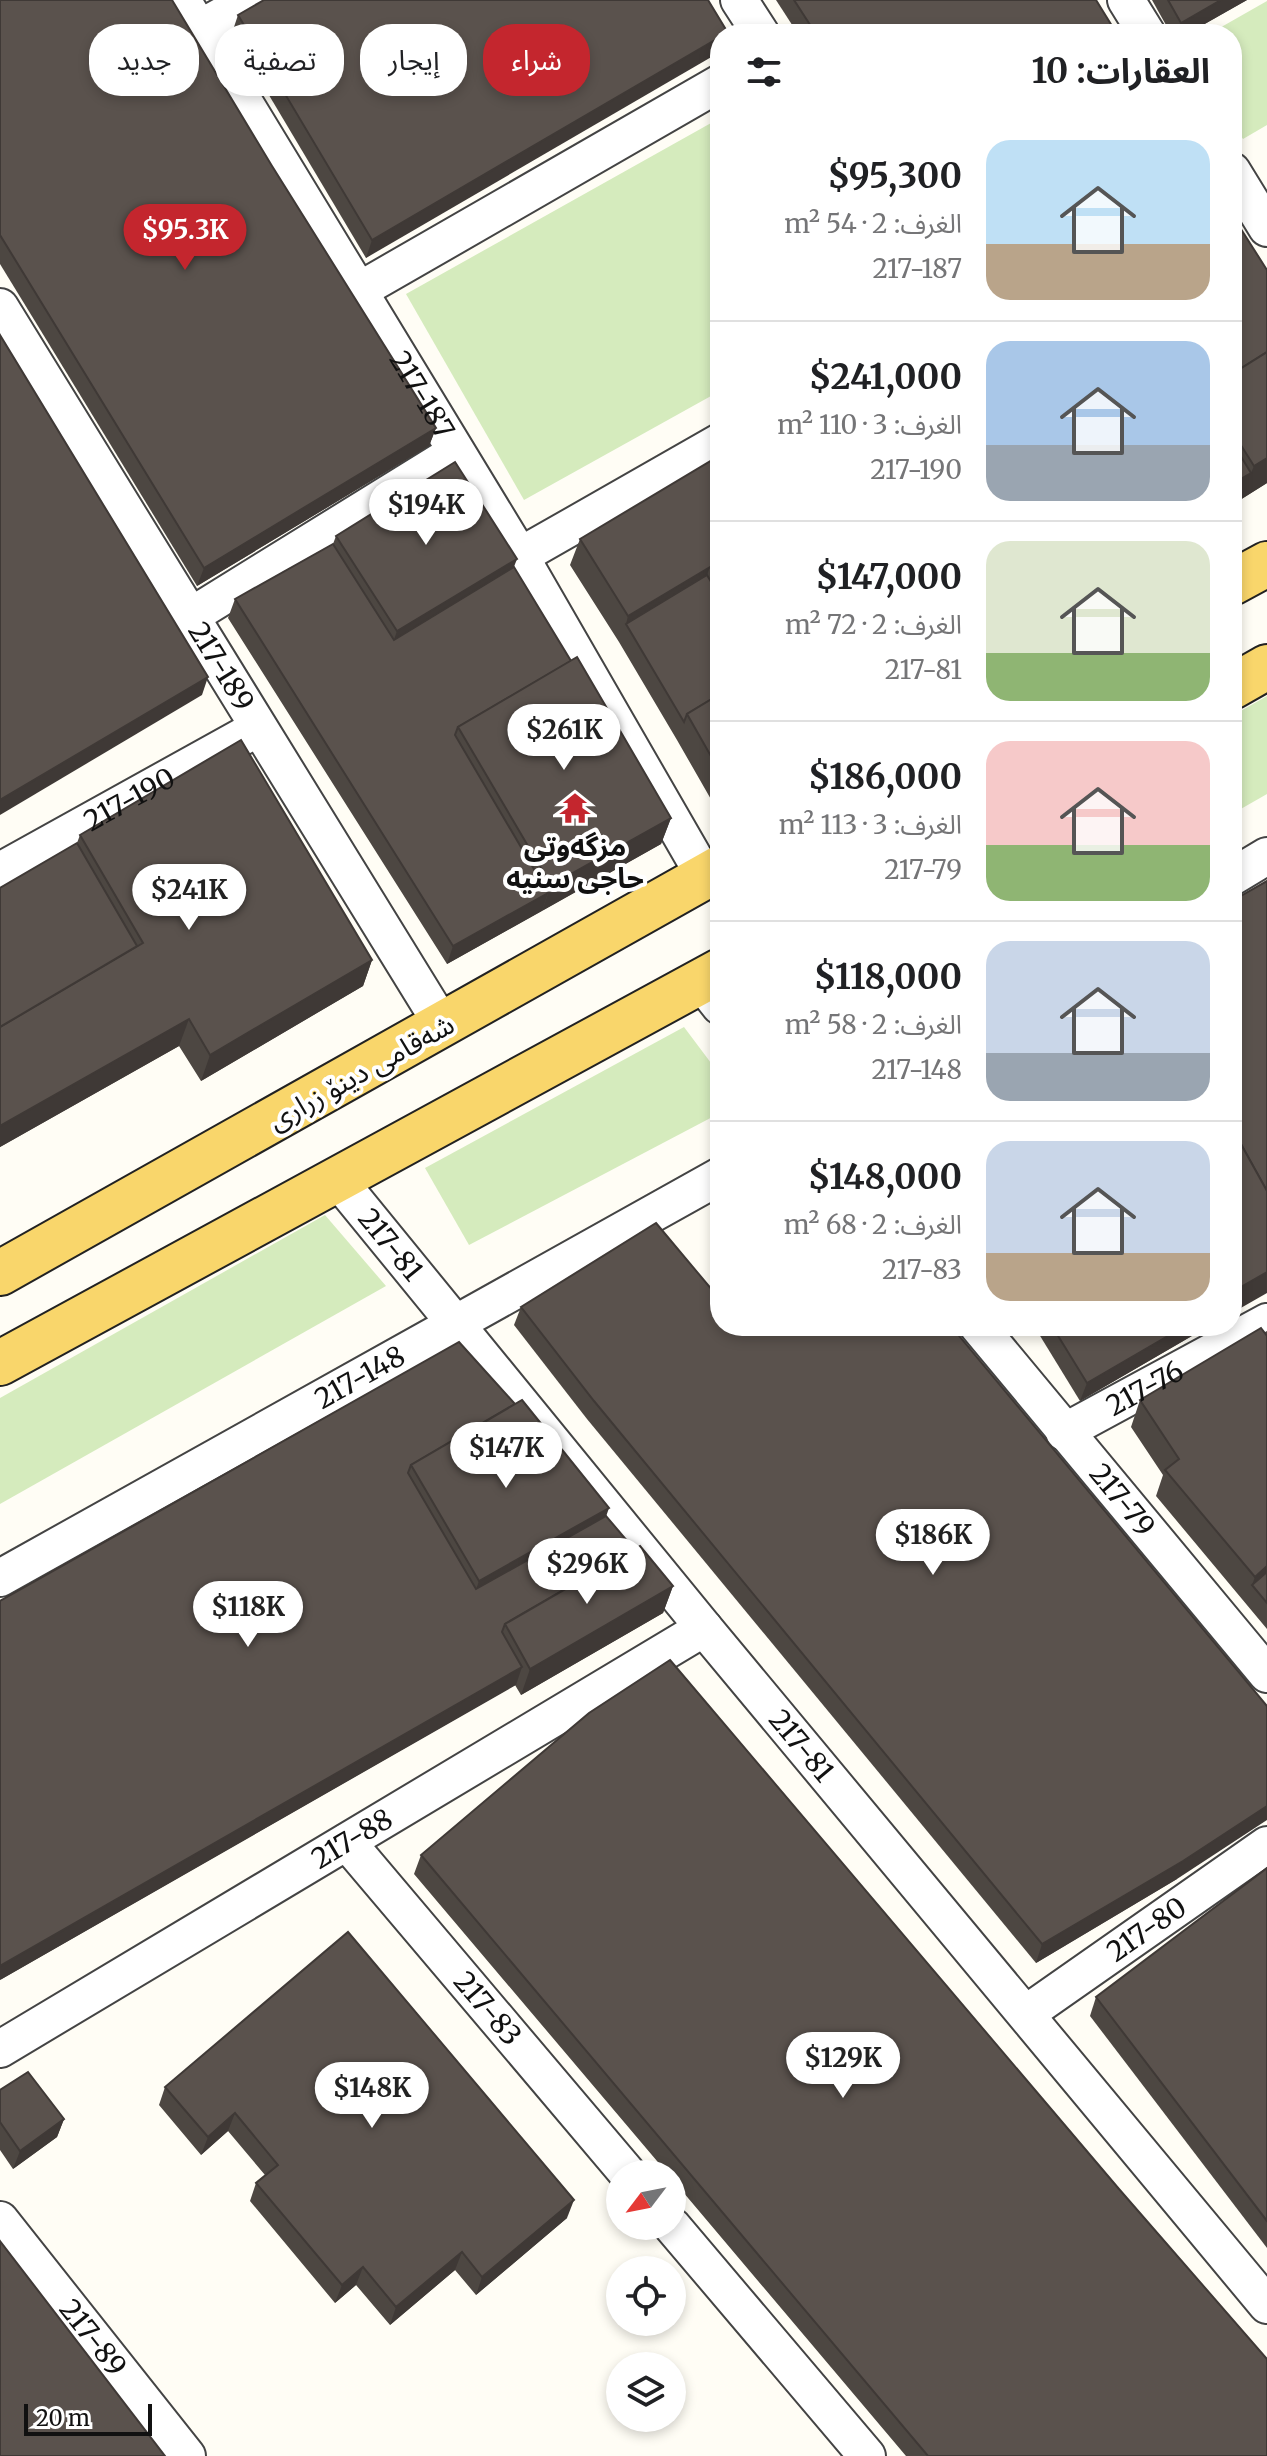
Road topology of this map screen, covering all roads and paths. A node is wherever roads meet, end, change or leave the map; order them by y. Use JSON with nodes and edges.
{"nodes":[{"id":1,"x":251,"y":0,"type":"edge"},
{"id":2,"x":739,"y":0,"type":"edge"},
{"id":3,"x":1126,"y":0,"type":"edge"},
{"id":4,"x":191,"y":14,"type":"edge"},
{"id":5,"x":755,"y":24,"type":"edge"},
{"id":6,"x":1141,"y":24,"type":"edge"},
{"id":7,"x":710,"y":89,"type":"edge"},
{"id":8,"x":1248,"y":182,"type":"edge"},
{"id":9,"x":1267,"y":228,"type":"edge"},
{"id":10,"x":360,"y":290,"type":"junction"},
{"id":11,"x":0,"y":307,"type":"edge"},
{"id":12,"x":710,"y":448,"type":"edge"},
{"id":13,"x":456,"y":452,"type":"junction"},
{"id":14,"x":520,"y":556,"type":"junction"},
{"id":15,"x":1267,"y":564,"type":"edge"},
{"id":16,"x":1242,"y":578,"type":"edge"},
{"id":17,"x":191,"y":616,"type":"junction"},
{"id":18,"x":1267,"y":667,"type":"edge"},
{"id":19,"x":1242,"y":681,"type":"edge"},
{"id":20,"x":258,"y":728,"type":"junction"},
{"id":21,"x":1267,"y":856,"type":"edge"},
{"id":22,"x":710,"y":867,"type":"edge"},
{"id":23,"x":0,"y":871,"type":"edge"},
{"id":24,"x":1242,"y":871,"type":"edge"},
{"id":25,"x":710,"y":874,"type":"edge"},
{"id":26,"x":710,"y":988,"type":"edge"},
{"id":27,"x":443,"y":1026,"type":"junction"},
{"id":28,"x":339,"y":1181,"type":"junction"},
{"id":29,"x":710,"y":1182,"type":"edge"},
{"id":30,"x":0,"y":1273,"type":"edge"},
{"id":31,"x":1267,"y":1322,"type":"edge"},
{"id":32,"x":455,"y":1323,"type":"junction"},
{"id":33,"x":986,"y":1336,"type":"edge"},
{"id":34,"x":1241,"y":1336,"type":"edge"},
{"id":35,"x":1242,"y":1336,"type":"edge"},
{"id":36,"x":0,"y":1363,"type":"edge"},
{"id":37,"x":1064,"y":1432,"type":"junction"},
{"id":38,"x":0,"y":1578,"type":"edge"},
{"id":39,"x":704,"y":1628,"type":"junction"},
{"id":40,"x":1267,"y":1674,"type":"edge"},
{"id":41,"x":347,"y":1842,"type":"junction"},
{"id":42,"x":1267,"y":1845,"type":"edge"},
{"id":43,"x":1027,"y":2013,"type":"junction"},
{"id":44,"x":0,"y":2049,"type":"edge"},
{"id":45,"x":616,"y":2160,"type":"edge"},
{"id":46,"x":0,"y":2220,"type":"edge"},
{"id":47,"x":684,"y":2240,"type":"edge"},
{"id":48,"x":1267,"y":2305,"type":"edge"},
{"id":49,"x":187,"y":2456,"type":"edge"},
{"id":50,"x":867,"y":2456,"type":"edge"}],
"edges":[{"from":1,"to":4,"type":"street"},
{"from":2,"to":5,"type":"street"},
{"from":3,"to":6,"type":"street"},
{"from":4,"to":10,"type":"street","name":"217-187"},
{"from":7,"to":10,"type":"street"},
{"from":8,"to":9,"type":"street"},
{"from":10,"to":13,"type":"street","name":"217-187"},
{"from":11,"to":17,"type":"street","name":"217-189"},
{"from":12,"to":14,"type":"street"},
{"from":13,"to":14,"type":"street","name":"217-187"},
{"from":13,"to":17,"type":"street"},
{"from":14,"to":22,"type":"street","name":"217-187"},
{"from":15,"to":16,"type":"main road"},
{"from":17,"to":20,"type":"street","name":"217-189"},
{"from":18,"to":19,"type":"main road"},
{"from":20,"to":23,"type":"street","name":"217-190"},
{"from":20,"to":27,"type":"street","name":"217-189"},
{"from":21,"to":24,"type":"street"},
{"from":25,"to":27,"type":"main road","name":"شەقامی دینۆ زراری"},
{"from":26,"to":28,"type":"main road"},
{"from":27,"to":30,"type":"main road","name":"شەقامی دینۆ زراری"},
{"from":28,"to":32,"type":"street","name":"217-81"},
{"from":28,"to":36,"type":"main road"},
{"from":29,"to":32,"type":"street","name":"217-148"},
{"from":31,"to":35,"type":"street","name":"217-76"},
{"from":32,"to":38,"type":"street","name":"217-148"},
{"from":32,"to":39,"type":"street","name":"217-81"},
{"from":33,"to":37,"type":"street","name":"217-79"},
{"from":34,"to":37,"type":"street","name":"217-76"},
{"from":37,"to":40,"type":"street","name":"217-79"},
{"from":39,"to":41,"type":"street","name":"217-88"},
{"from":39,"to":43,"type":"street","name":"217-81"},
{"from":41,"to":44,"type":"street","name":"217-88"},
{"from":41,"to":45,"type":"street","name":"217-83"},
{"from":42,"to":43,"type":"street","name":"217-80"},
{"from":43,"to":48,"type":"street","name":"217-81"},
{"from":46,"to":49,"type":"street","name":"217-89"},
{"from":47,"to":50,"type":"street"}]}
